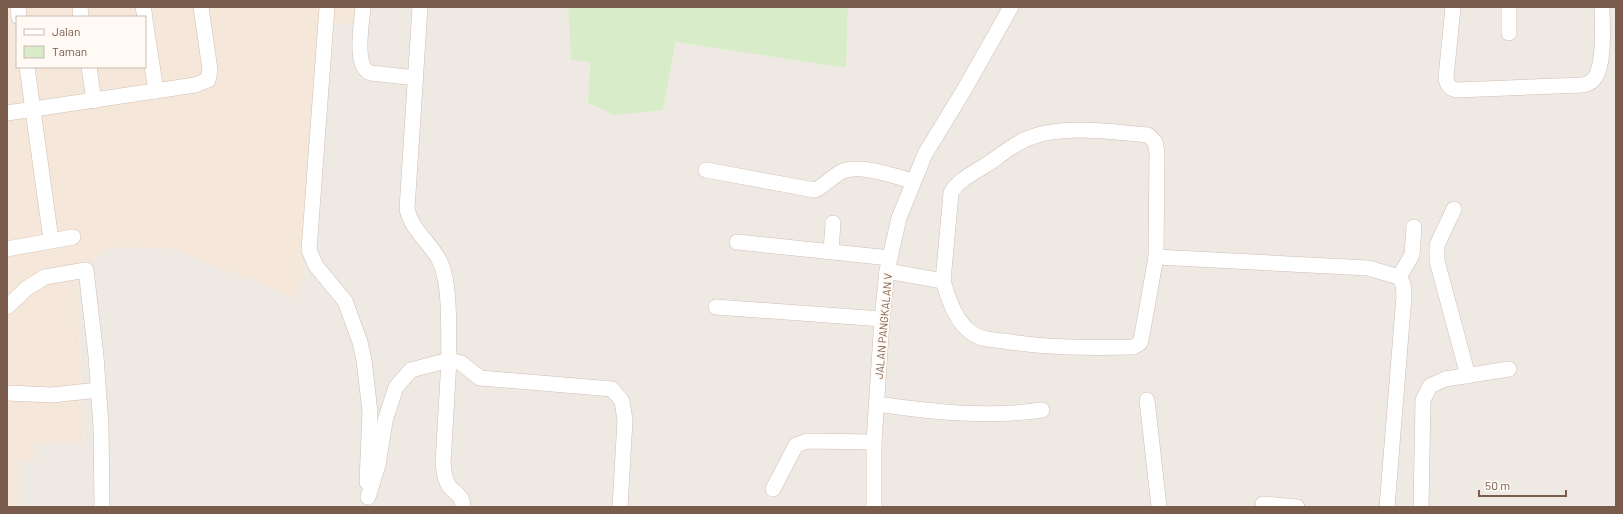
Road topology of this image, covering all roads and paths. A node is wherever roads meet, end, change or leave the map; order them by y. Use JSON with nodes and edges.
{"nodes":[{"id":1,"x":202,"y":7,"type":"edge"},
{"id":2,"x":327,"y":7,"type":"edge"},
{"id":3,"x":363,"y":7,"type":"edge"},
{"id":4,"x":420,"y":7,"type":"edge"},
{"id":5,"x":1011,"y":7,"type":"edge"},
{"id":6,"x":1453,"y":7,"type":"edge"},
{"id":7,"x":1509,"y":7,"type":"edge"},
{"id":8,"x":1602,"y":7,"type":"edge"},
{"id":9,"x":146,"y":25,"type":"edge"},
{"id":10,"x":1509,"y":33,"type":"dead end"},
{"id":11,"x":27,"y":68,"type":"edge"},
{"id":12,"x":89,"y":68,"type":"edge"},
{"id":13,"x":416,"y":78,"type":"junction"},
{"id":14,"x":156,"y":91,"type":"junction"},
{"id":15,"x":94,"y":101,"type":"junction"},
{"id":16,"x":33,"y":109,"type":"junction"},
{"id":17,"x":7,"y":113,"type":"edge"},
{"id":18,"x":706,"y":170,"type":"dead end"},
{"id":19,"x":913,"y":181,"type":"junction"},
{"id":20,"x":1454,"y":209,"type":"dead end"},
{"id":21,"x":833,"y":223,"type":"dead end"},
{"id":22,"x":1414,"y":227,"type":"dead end"},
{"id":23,"x":73,"y":237,"type":"dead end"},
{"id":24,"x":51,"y":240,"type":"junction"},
{"id":25,"x":737,"y":242,"type":"dead end"},
{"id":26,"x":7,"y":249,"type":"edge"},
{"id":27,"x":831,"y":251,"type":"junction"},
{"id":28,"x":1156,"y":257,"type":"junction"},
{"id":29,"x":889,"y":264,"type":"junction"},
{"id":30,"x":1399,"y":277,"type":"junction"},
{"id":31,"x":943,"y":281,"type":"junction"},
{"id":32,"x":7,"y":307,"type":"edge"},
{"id":33,"x":716,"y":307,"type":"dead end"},
{"id":34,"x":882,"y":319,"type":"junction"},
{"id":35,"x":449,"y":360,"type":"junction"},
{"id":36,"x":1509,"y":368,"type":"dead end"},
{"id":37,"x":1468,"y":376,"type":"junction"},
{"id":38,"x":98,"y":390,"type":"junction"},
{"id":39,"x":7,"y":393,"type":"edge"},
{"id":40,"x":1147,"y":400,"type":"dead end"},
{"id":41,"x":877,"y":404,"type":"junction"},
{"id":42,"x":1042,"y":410,"type":"dead end"},
{"id":43,"x":874,"y":442,"type":"junction"},
{"id":44,"x":772,"y":489,"type":"dead end"},
{"id":45,"x":369,"y":502,"type":"edge"},
{"id":46,"x":1263,"y":504,"type":"dead end"},
{"id":47,"x":102,"y":507,"type":"edge"},
{"id":48,"x":463,"y":507,"type":"edge"},
{"id":49,"x":620,"y":507,"type":"edge"},
{"id":50,"x":874,"y":507,"type":"edge"},
{"id":51,"x":1159,"y":507,"type":"edge"},
{"id":52,"x":1297,"y":507,"type":"edge"},
{"id":53,"x":1387,"y":507,"type":"edge"},
{"id":54,"x":1421,"y":507,"type":"edge"}],
"edges":[{"from":1,"to":14,"type":"street"},
{"from":2,"to":45,"type":"street"},
{"from":3,"to":13,"type":"street"},
{"from":4,"to":13,"type":"street"},
{"from":5,"to":19,"type":"street","name":"JALAN PANGKALAN V"},
{"from":6,"to":8,"type":"street"},
{"from":7,"to":10,"type":"street"},
{"from":9,"to":14,"type":"street"},
{"from":11,"to":16,"type":"street"},
{"from":12,"to":15,"type":"street"},
{"from":13,"to":35,"type":"street"},
{"from":14,"to":15,"type":"street"},
{"from":15,"to":16,"type":"street"},
{"from":16,"to":17,"type":"street"},
{"from":16,"to":24,"type":"street"},
{"from":18,"to":19,"type":"street"},
{"from":19,"to":29,"type":"street","name":"JALAN PANGKALAN V"},
{"from":20,"to":37,"type":"street"},
{"from":21,"to":27,"type":"street"},
{"from":22,"to":30,"type":"street"},
{"from":23,"to":24,"type":"street"},
{"from":24,"to":26,"type":"street"},
{"from":25,"to":27,"type":"street"},
{"from":27,"to":29,"type":"street"},
{"from":28,"to":30,"type":"street"},
{"from":28,"to":31,"type":"street"},
{"from":28,"to":31,"type":"street"},
{"from":29,"to":31,"type":"street"},
{"from":29,"to":34,"type":"street","name":"JALAN PANGKALAN V"},
{"from":30,"to":53,"type":"street"},
{"from":32,"to":38,"type":"street"},
{"from":33,"to":34,"type":"street"},
{"from":34,"to":41,"type":"street","name":"JALAN PANGKALAN V"},
{"from":35,"to":45,"type":"street"},
{"from":35,"to":48,"type":"street"},
{"from":35,"to":49,"type":"street"},
{"from":36,"to":37,"type":"street"},
{"from":37,"to":54,"type":"street"},
{"from":38,"to":39,"type":"street"},
{"from":38,"to":47,"type":"street"},
{"from":40,"to":51,"type":"street"},
{"from":41,"to":42,"type":"street"},
{"from":41,"to":43,"type":"street","name":"JALAN PANGKALAN V"},
{"from":43,"to":44,"type":"street"},
{"from":43,"to":50,"type":"street","name":"JALAN PANGKALAN V"},
{"from":46,"to":52,"type":"street"}]}
